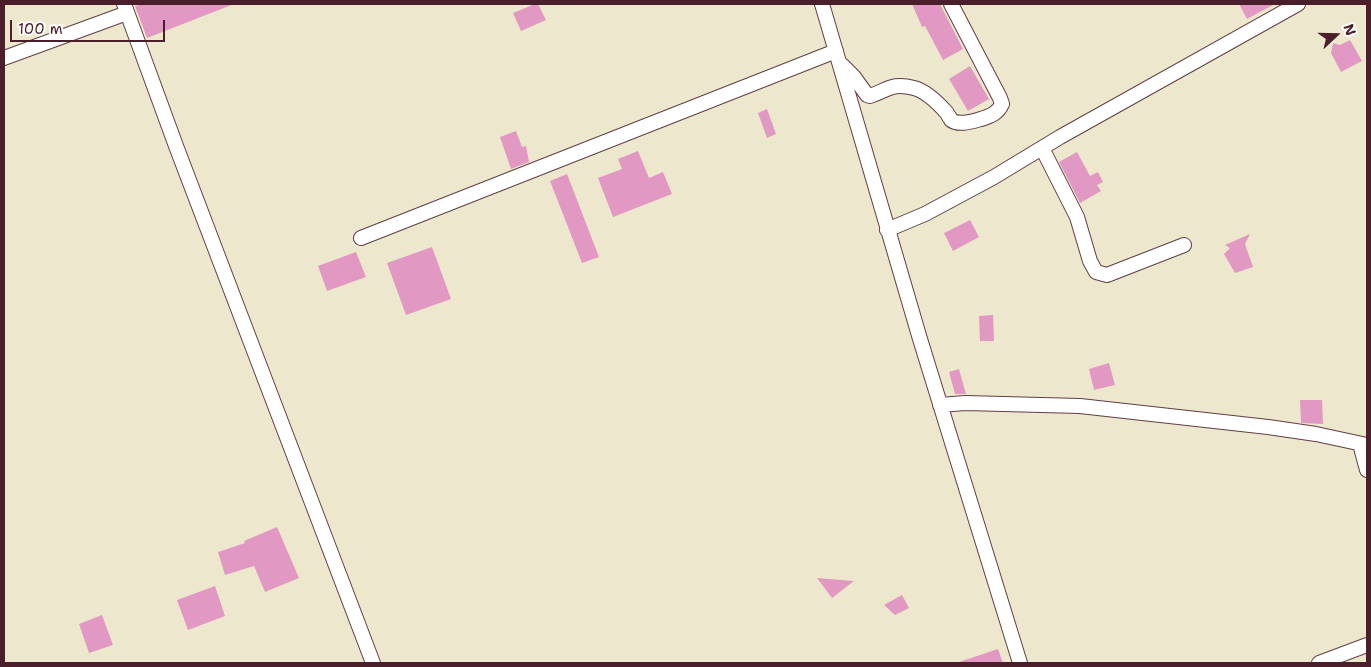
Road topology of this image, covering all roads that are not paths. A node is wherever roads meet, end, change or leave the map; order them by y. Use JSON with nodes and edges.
{"nodes":[{"id":1,"x":822,"y":4,"type":"edge"},
{"id":2,"x":951,"y":4,"type":"edge"},
{"id":3,"x":1298,"y":4,"type":"edge"},
{"id":4,"x":126,"y":8,"type":"edge"},
{"id":5,"x":1277,"y":9,"type":"edge"},
{"id":6,"x":839,"y":57,"type":"junction"},
{"id":7,"x":4,"y":58,"type":"edge"},
{"id":8,"x":1042,"y":148,"type":"junction"},
{"id":9,"x":887,"y":230,"type":"junction"},
{"id":10,"x":361,"y":238,"type":"dead end"},
{"id":11,"x":1184,"y":245,"type":"dead end"},
{"id":12,"x":940,"y":404,"type":"junction"},
{"id":13,"x":1364,"y":445,"type":"edge"},
{"id":14,"x":1367,"y":470,"type":"edge"},
{"id":15,"x":1367,"y":645,"type":"edge"},
{"id":16,"x":373,"y":663,"type":"edge"},
{"id":17,"x":1020,"y":663,"type":"edge"},
{"id":18,"x":1319,"y":663,"type":"edge"}],
"edges":[{"from":1,"to":6,"type":"street"},
{"from":2,"to":6,"type":"street"},
{"from":3,"to":5,"type":"street"},
{"from":4,"to":7,"type":"street"},
{"from":4,"to":16,"type":"street"},
{"from":5,"to":8,"type":"street"},
{"from":6,"to":9,"type":"street"},
{"from":6,"to":10,"type":"street"},
{"from":8,"to":9,"type":"street"},
{"from":8,"to":11,"type":"street"},
{"from":9,"to":12,"type":"street"},
{"from":12,"to":13,"type":"street"},
{"from":12,"to":17,"type":"street"},
{"from":13,"to":14,"type":"street"},
{"from":15,"to":18,"type":"street"}]}
